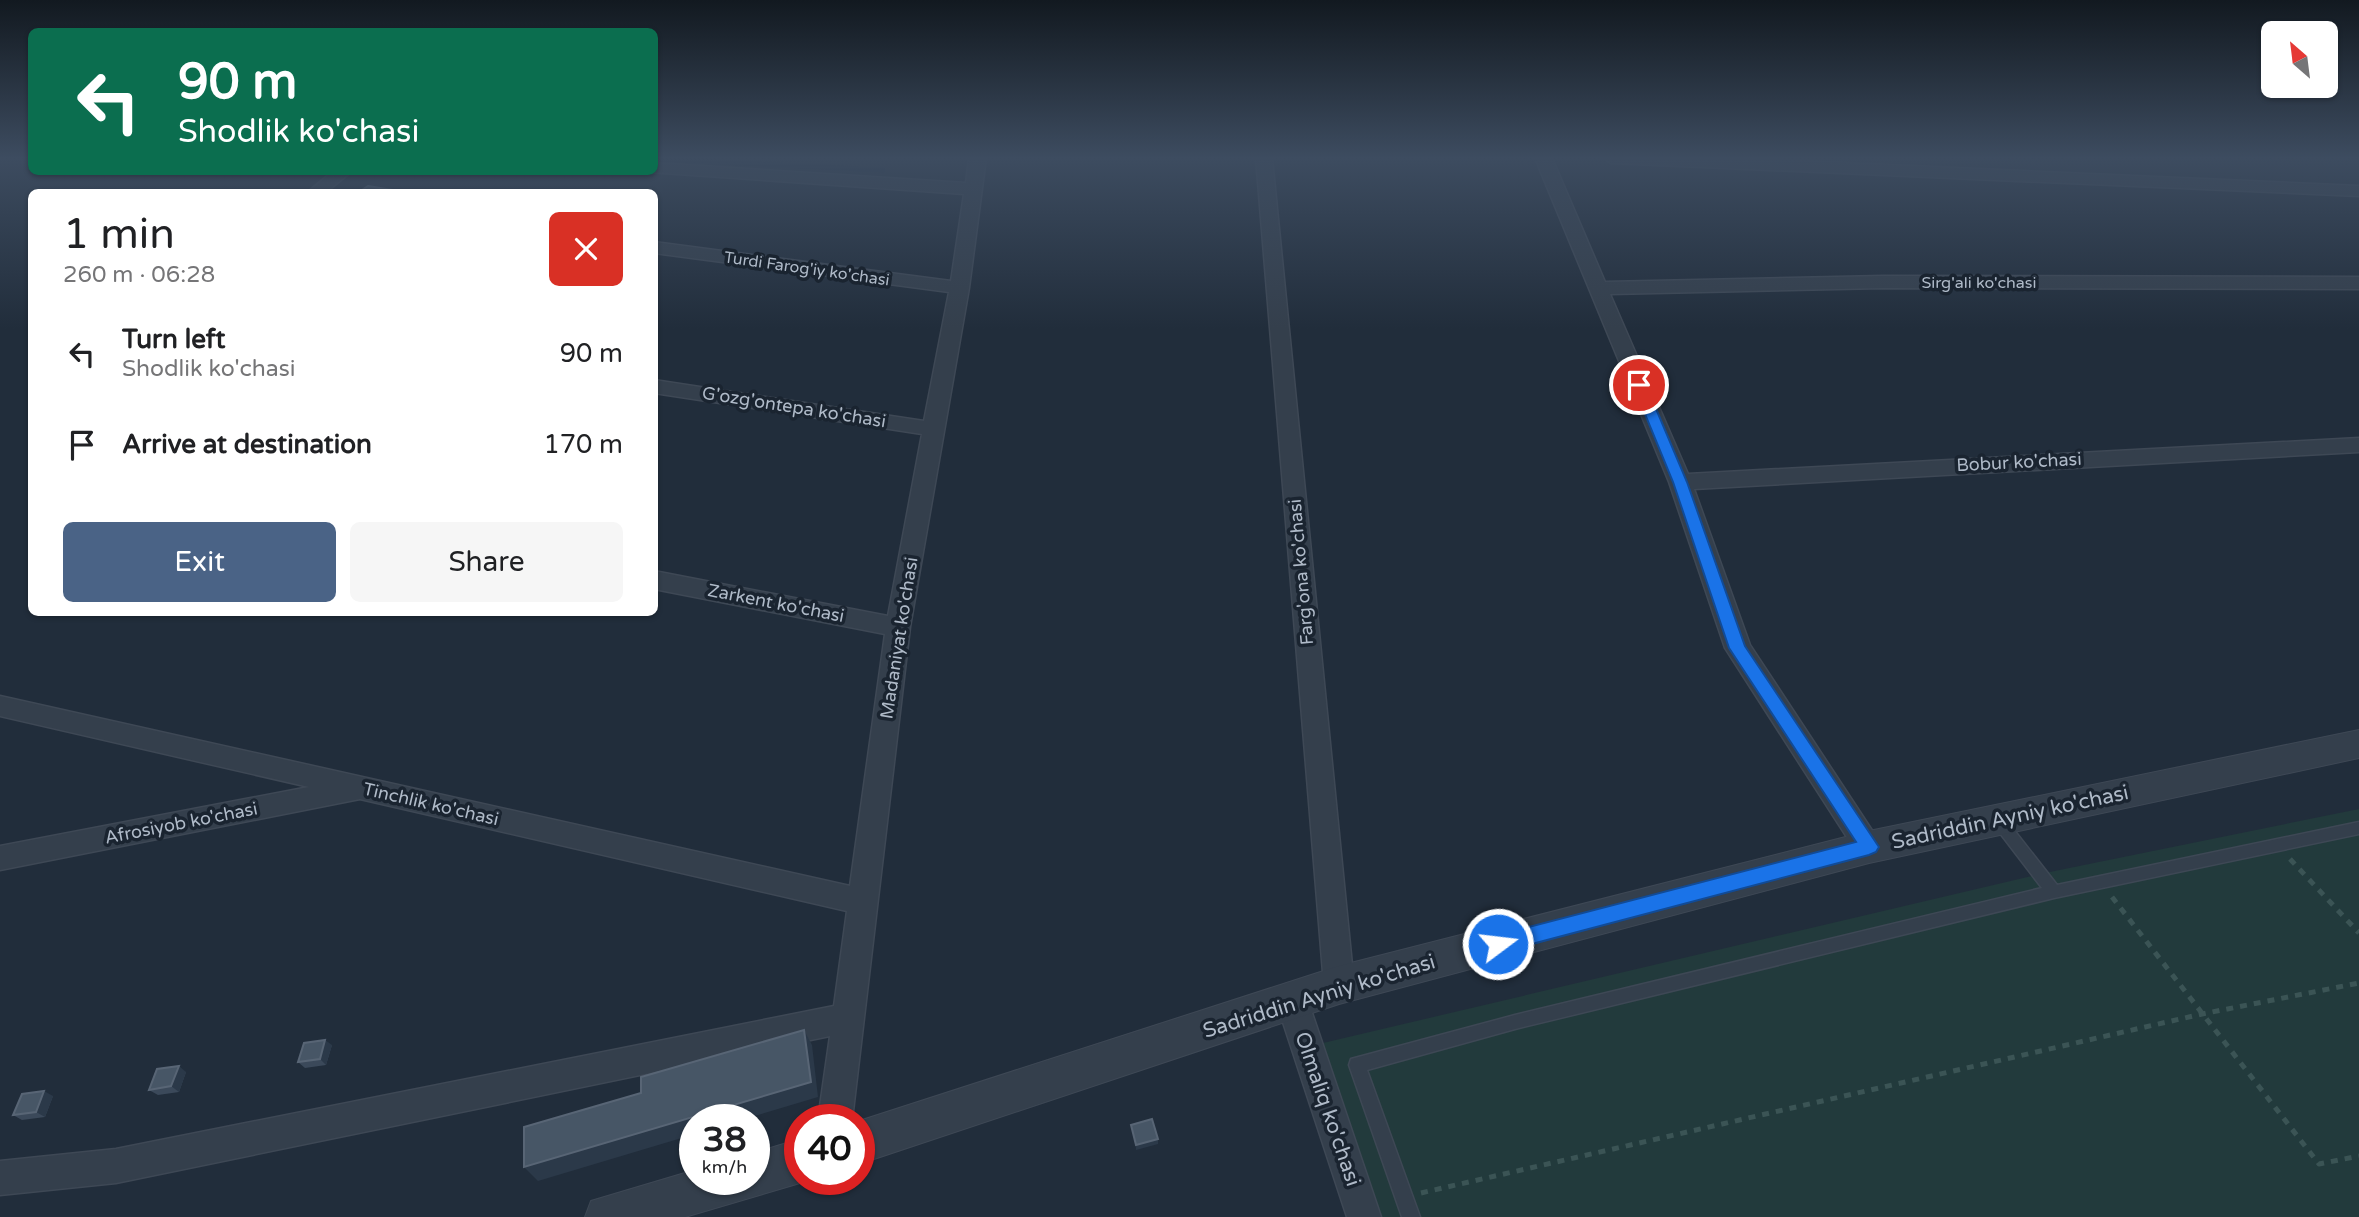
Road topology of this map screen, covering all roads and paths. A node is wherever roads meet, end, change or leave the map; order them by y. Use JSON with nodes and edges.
{"nodes":[{"id":1,"x":970,"y":215,"type":"edge"},
{"id":2,"x":1269,"y":215,"type":"edge"},
{"id":3,"x":1567,"y":215,"type":"edge"},
{"id":4,"x":658,"y":248,"type":"edge"},
{"id":5,"x":2359,"y":283,"type":"edge"},
{"id":6,"x":958,"y":288,"type":"junction"},
{"id":7,"x":1599,"y":288,"type":"junction"},
{"id":8,"x":658,"y":387,"type":"edge"},
{"id":9,"x":933,"y":429,"type":"junction"},
{"id":10,"x":2359,"y":445,"type":"edge"},
{"id":11,"x":1680,"y":482,"type":"junction"},
{"id":12,"x":658,"y":581,"type":"edge"},
{"id":13,"x":898,"y":627,"type":"junction"},
{"id":14,"x":0,"y":706,"type":"edge"},
{"id":15,"x":2359,"y":744,"type":"edge"},
{"id":16,"x":362,"y":789,"type":"junction"},
{"id":17,"x":1998,"y":820,"type":"junction"},
{"id":18,"x":2359,"y":828,"type":"edge"},
{"id":19,"x":2278,"y":845,"type":"junction"},
{"id":20,"x":1869,"y":847,"type":"junction"},
{"id":21,"x":0,"y":858,"type":"edge"},
{"id":22,"x":2101,"y":882,"type":"junction"},
{"id":23,"x":2054,"y":892,"type":"junction"},
{"id":24,"x":863,"y":902,"type":"junction"},
{"id":25,"x":2359,"y":933,"type":"edge"},
{"id":26,"x":2359,"y":983,"type":"edge"},
{"id":27,"x":1339,"y":985,"type":"junction"},
{"id":28,"x":1292,"y":1001,"type":"junction"},
{"id":29,"x":2203,"y":1014,"type":"junction"},
{"id":30,"x":847,"y":1018,"type":"junction"},
{"id":31,"x":837,"y":1104,"type":"edge"},
{"id":32,"x":875,"y":1138,"type":"edge"},
{"id":33,"x":2359,"y":1156,"type":"edge"},
{"id":34,"x":0,"y":1178,"type":"edge"},
{"id":35,"x":684,"y":1195,"type":"edge"},
{"id":36,"x":1404,"y":1196,"type":"junction"},
{"id":37,"x":607,"y":1217,"type":"edge"},
{"id":38,"x":1364,"y":1217,"type":"edge"},
{"id":39,"x":1411,"y":1217,"type":"edge"}],
"edges":[{"from":1,"to":6,"type":"street","name":"Madaniyat ko'chasi"},
{"from":2,"to":27,"type":"street","name":"Farg'ona ko'chasi"},
{"from":3,"to":7,"type":"street"},
{"from":4,"to":6,"type":"street","name":"Turdi Farog'iy ko'chasi"},
{"from":5,"to":7,"type":"street","name":"Sirg'ali ko'chasi"},
{"from":6,"to":9,"type":"street","name":"Madaniyat ko'chasi"},
{"from":7,"to":11,"type":"street"},
{"from":8,"to":9,"type":"street","name":"G'ozg'ontepa ko'chasi"},
{"from":9,"to":13,"type":"street","name":"Madaniyat ko'chasi"},
{"from":10,"to":11,"type":"street","name":"Bobur ko'chasi"},
{"from":11,"to":20,"type":"street"},
{"from":12,"to":13,"type":"street","name":"Zarkent ko'chasi"},
{"from":13,"to":24,"type":"street","name":"Madaniyat ko'chasi"},
{"from":14,"to":16,"type":"street","name":"Tinchlik ko'chasi"},
{"from":15,"to":17,"type":"street","name":"Sadriddin Ayniy ko'chasi"},
{"from":16,"to":21,"type":"street","name":"Afrosiyob ko'chasi"},
{"from":16,"to":24,"type":"street","name":"Tinchlik ko'chasi"},
{"from":17,"to":20,"type":"street","name":"Sadriddin Ayniy ko'chasi"},
{"from":17,"to":23,"type":"lane"},
{"from":18,"to":19,"type":"lane"},
{"from":19,"to":22,"type":"lane"},
{"from":19,"to":25,"type":"path"},
{"from":20,"to":27,"type":"street","name":"Sadriddin Ayniy ko'chasi"},
{"from":22,"to":23,"type":"lane"},
{"from":22,"to":29,"type":"path"},
{"from":23,"to":36,"type":"lane"},
{"from":24,"to":30,"type":"street","name":"Madaniyat ko'chasi"},
{"from":26,"to":29,"type":"path"},
{"from":27,"to":28,"type":"street","name":"Sadriddin Ayniy ko'chasi"},
{"from":28,"to":32,"type":"street","name":"Sadriddin Ayniy ko'chasi"},
{"from":28,"to":38,"type":"street","name":"Olmaliq ko'chasi"},
{"from":29,"to":33,"type":"path"},
{"from":29,"to":36,"type":"path"},
{"from":30,"to":31,"type":"street","name":"Madaniyat ko'chasi"},
{"from":30,"to":34,"type":"street"},
{"from":35,"to":37,"type":"street"},
{"from":36,"to":39,"type":"lane"}]}
